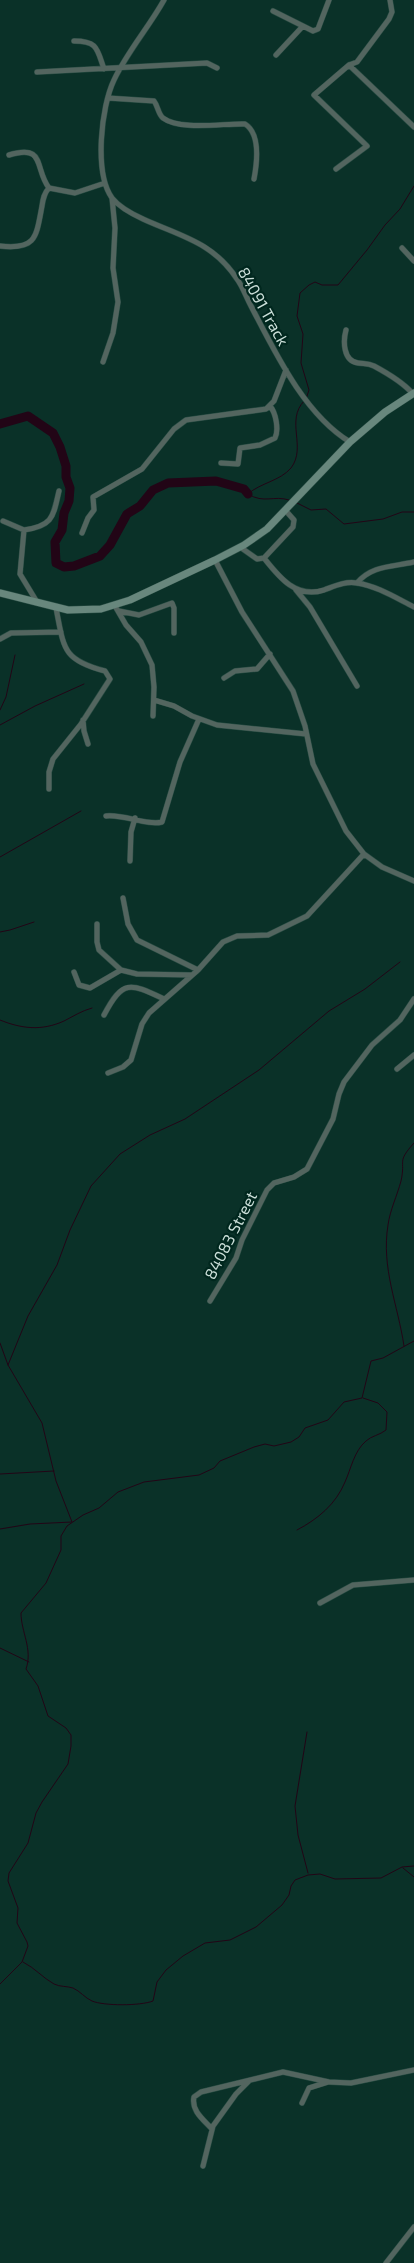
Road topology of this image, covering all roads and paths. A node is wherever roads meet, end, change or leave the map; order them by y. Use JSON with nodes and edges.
{"nodes":[{"id":1,"x":164,"y":0,"type":"edge"},
{"id":2,"x":329,"y":0,"type":"edge"},
{"id":3,"x":390,"y":0,"type":"edge"},
{"id":4,"x":273,"y":11,"type":"dead end"},
{"id":5,"x":303,"y":26,"type":"junction"},
{"id":6,"x":74,"y":41,"type":"dead end"},
{"id":7,"x":276,"y":55,"type":"dead end"},
{"id":8,"x":349,"y":65,"type":"junction"},
{"id":9,"x":121,"y":68,"type":"junction"},
{"id":10,"x":217,"y":68,"type":"dead end"},
{"id":11,"x":104,"y":69,"type":"junction"},
{"id":12,"x":37,"y":72,"type":"dead end"},
{"id":13,"x":108,"y":98,"type":"junction"},
{"id":14,"x":414,"y":127,"type":"edge"},
{"id":15,"x":9,"y":155,"type":"dead end"},
{"id":16,"x":336,"y":169,"type":"dead end"},
{"id":17,"x":254,"y":179,"type":"dead end"},
{"id":18,"x":105,"y":183,"type":"junction"},
{"id":19,"x":49,"y":188,"type":"junction"},
{"id":20,"x":112,"y":198,"type":"junction"},
{"id":21,"x":0,"y":246,"type":"edge"},
{"id":22,"x":402,"y":248,"type":"dead end"},
{"id":23,"x":414,"y":261,"type":"edge"},
{"id":24,"x":346,"y":330,"type":"dead end"},
{"id":25,"x":103,"y":362,"type":"dead end"},
{"id":26,"x":286,"y":370,"type":"junction"},
{"id":27,"x":413,"y":393,"type":"edge"},
{"id":28,"x":270,"y":406,"type":"junction"},
{"id":29,"x":350,"y":442,"type":"junction"},
{"id":30,"x":221,"y":463,"type":"dead end"},
{"id":31,"x":59,"y":491,"type":"dead end"},
{"id":32,"x":287,"y":509,"type":"junction"},
{"id":33,"x":3,"y":521,"type":"dead end"},
{"id":34,"x":24,"y":530,"type":"junction"},
{"id":35,"x":82,"y":533,"type":"dead end"},
{"id":36,"x":240,"y":547,"type":"junction"},
{"id":37,"x":264,"y":558,"type":"junction"},
{"id":38,"x":215,"y":560,"type":"junction"},
{"id":39,"x":414,"y":562,"type":"edge"},
{"id":40,"x":357,"y":583,"type":"junction"},
{"id":41,"x":295,"y":589,"type":"junction"},
{"id":42,"x":0,"y":593,"type":"edge"},
{"id":43,"x":38,"y":603,"type":"junction"},
{"id":44,"x":414,"y":607,"type":"edge"},
{"id":45,"x":56,"y":608,"type":"junction"},
{"id":46,"x":117,"y":608,"type":"junction"},
{"id":47,"x":61,"y":632,"type":"junction"},
{"id":48,"x":174,"y":632,"type":"dead end"},
{"id":49,"x":0,"y":638,"type":"edge"},
{"id":50,"x":270,"y":654,"type":"junction"},
{"id":51,"x":224,"y":678,"type":"dead end"},
{"id":52,"x":357,"y":686,"type":"dead end"},
{"id":53,"x":154,"y":700,"type":"junction"},
{"id":54,"x":153,"y":716,"type":"dead end"},
{"id":55,"x":199,"y":719,"type":"junction"},
{"id":56,"x":83,"y":720,"type":"junction"},
{"id":57,"x":306,"y":734,"type":"junction"},
{"id":58,"x":88,"y":744,"type":"dead end"},
{"id":59,"x":49,"y":789,"type":"dead end"},
{"id":60,"x":106,"y":816,"type":"dead end"},
{"id":61,"x":135,"y":818,"type":"junction"},
{"id":62,"x":364,"y":854,"type":"junction"},
{"id":63,"x":130,"y":861,"type":"dead end"},
{"id":64,"x":414,"y":881,"type":"edge"},
{"id":65,"x":123,"y":898,"type":"dead end"},
{"id":66,"x":97,"y":924,"type":"dead end"},
{"id":67,"x":121,"y":970,"type":"junction"},
{"id":68,"x":198,"y":970,"type":"junction"},
{"id":69,"x":74,"y":972,"type":"dead end"},
{"id":70,"x":192,"y":976,"type":"junction"},
{"id":71,"x":164,"y":999,"type":"junction"},
{"id":72,"x":414,"y":999,"type":"edge"},
{"id":73,"x":104,"y":1014,"type":"dead end"},
{"id":74,"x":414,"y":1054,"type":"edge"},
{"id":75,"x":397,"y":1069,"type":"dead end"},
{"id":76,"x":108,"y":1072,"type":"dead end"},
{"id":77,"x":210,"y":1301,"type":"dead end"},
{"id":78,"x":414,"y":1580,"type":"edge"},
{"id":79,"x":320,"y":1603,"type":"dead end"},
{"id":80,"x":414,"y":2070,"type":"edge"},
{"id":81,"x":251,"y":2079,"type":"junction"},
{"id":82,"x":329,"y":2082,"type":"junction"},
{"id":83,"x":302,"y":2103,"type":"dead end"},
{"id":84,"x":212,"y":2129,"type":"junction"},
{"id":85,"x":203,"y":2166,"type":"dead end"},
{"id":86,"x":414,"y":2227,"type":"edge"},
{"id":87,"x":386,"y":2263,"type":"edge"}],
"edges":[{"from":1,"to":9,"type":"street","name":"84091 Track"},
{"from":2,"to":5,"type":"street"},
{"from":3,"to":8,"type":"street"},
{"from":4,"to":5,"type":"street"},
{"from":5,"to":7,"type":"street"},
{"from":6,"to":11,"type":"street"},
{"from":8,"to":14,"type":"street"},
{"from":8,"to":16,"type":"street"},
{"from":9,"to":10,"type":"street"},
{"from":9,"to":11,"type":"street"},
{"from":9,"to":13,"type":"street","name":"84091 Track"},
{"from":11,"to":12,"type":"street"},
{"from":13,"to":17,"type":"street"},
{"from":13,"to":18,"type":"street","name":"84091 Track"},
{"from":15,"to":19,"type":"street"},
{"from":18,"to":19,"type":"street"},
{"from":18,"to":20,"type":"street","name":"84091 Track"},
{"from":19,"to":21,"type":"street"},
{"from":20,"to":25,"type":"street"},
{"from":20,"to":26,"type":"street","name":"84091 Track"},
{"from":22,"to":23,"type":"street"},
{"from":24,"to":27,"type":"street"},
{"from":26,"to":28,"type":"street"},
{"from":26,"to":29,"type":"street","name":"84091 Track"},
{"from":27,"to":29,"type":"main road"},
{"from":28,"to":30,"type":"street"},
{"from":28,"to":35,"type":"street"},
{"from":29,"to":32,"type":"main road"},
{"from":31,"to":34,"type":"street"},
{"from":32,"to":36,"type":"main road"},
{"from":32,"to":37,"type":"street"},
{"from":33,"to":34,"type":"street"},
{"from":34,"to":43,"type":"street"},
{"from":36,"to":37,"type":"street"},
{"from":36,"to":38,"type":"main road"},
{"from":37,"to":41,"type":"street"},
{"from":38,"to":46,"type":"main road"},
{"from":38,"to":50,"type":"street"},
{"from":39,"to":40,"type":"street"},
{"from":40,"to":41,"type":"street"},
{"from":40,"to":44,"type":"street"},
{"from":41,"to":52,"type":"street"},
{"from":42,"to":43,"type":"main road"},
{"from":43,"to":45,"type":"main road"},
{"from":45,"to":46,"type":"main road"},
{"from":45,"to":47,"type":"street"},
{"from":46,"to":48,"type":"street"},
{"from":46,"to":53,"type":"street"},
{"from":47,"to":49,"type":"street"},
{"from":47,"to":56,"type":"street"},
{"from":50,"to":51,"type":"street"},
{"from":50,"to":57,"type":"street"},
{"from":53,"to":54,"type":"street"},
{"from":53,"to":55,"type":"street"},
{"from":55,"to":57,"type":"street"},
{"from":55,"to":61,"type":"street"},
{"from":56,"to":58,"type":"street"},
{"from":56,"to":59,"type":"street"},
{"from":57,"to":62,"type":"street"},
{"from":60,"to":61,"type":"street"},
{"from":61,"to":63,"type":"street"},
{"from":62,"to":64,"type":"street"},
{"from":62,"to":68,"type":"street"},
{"from":65,"to":68,"type":"street"},
{"from":66,"to":67,"type":"street"},
{"from":67,"to":69,"type":"street"},
{"from":67,"to":70,"type":"street"},
{"from":68,"to":70,"type":"street"},
{"from":70,"to":71,"type":"street"},
{"from":71,"to":73,"type":"street"},
{"from":71,"to":76,"type":"street"},
{"from":72,"to":77,"type":"street","name":"84083 Street"},
{"from":74,"to":75,"type":"street"},
{"from":78,"to":79,"type":"street"},
{"from":80,"to":82,"type":"street"},
{"from":81,"to":82,"type":"street"},
{"from":81,"to":84,"type":"street"},
{"from":81,"to":84,"type":"street"},
{"from":82,"to":83,"type":"street"},
{"from":84,"to":85,"type":"street"},
{"from":86,"to":87,"type":"street"}]}
